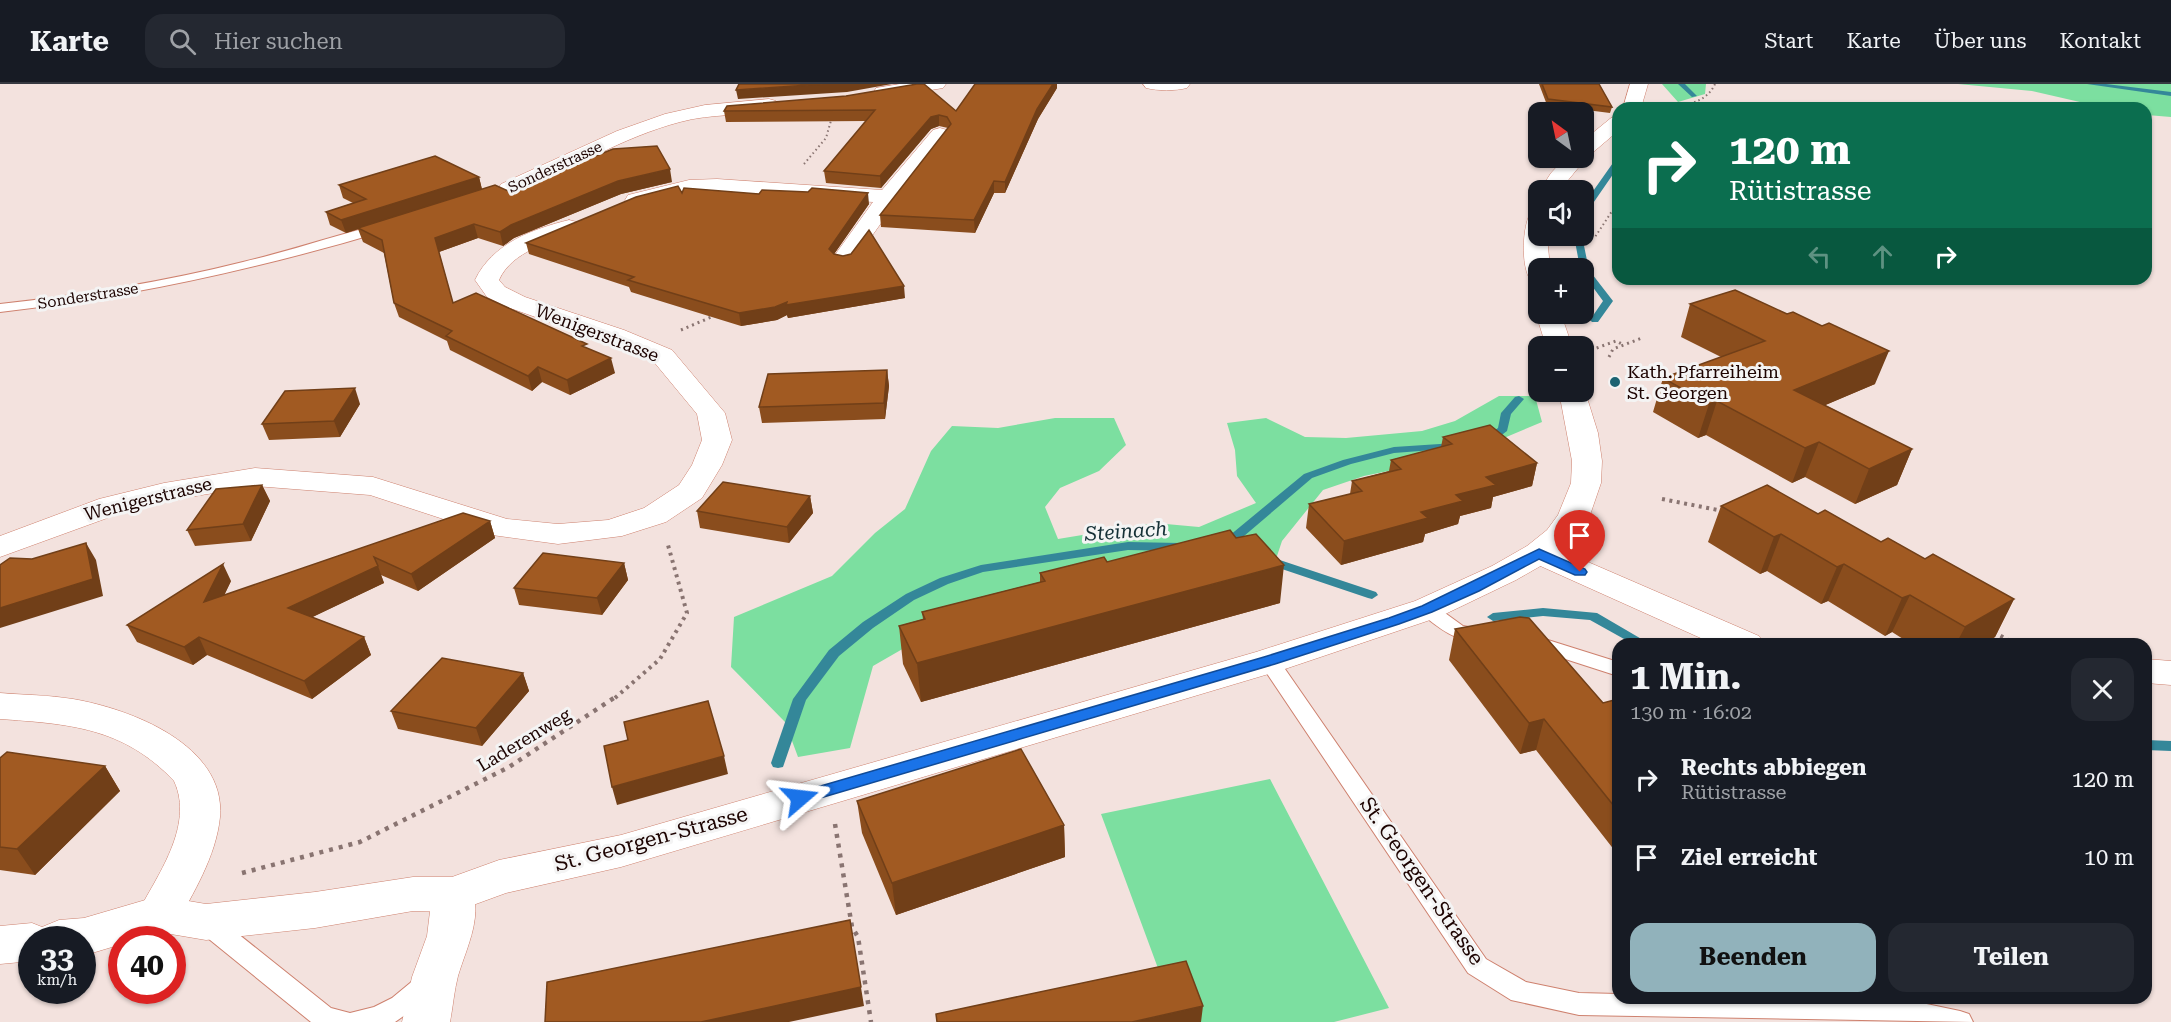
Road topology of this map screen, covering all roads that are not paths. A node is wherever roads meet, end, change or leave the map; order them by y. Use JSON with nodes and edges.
{"nodes":[{"id":1,"x":937,"y":84,"type":"edge"},
{"id":2,"x":1152,"y":84,"type":"edge"},
{"id":3,"x":1181,"y":84,"type":"edge"},
{"id":4,"x":1640,"y":84,"type":"edge"},
{"id":5,"x":837,"y":100,"type":"edge"},
{"id":6,"x":1634,"y":102,"type":"edge"},
{"id":7,"x":791,"y":104,"type":"edge"},
{"id":8,"x":1612,"y":127,"type":"edge"},
{"id":9,"x":940,"y":134,"type":"edge"},
{"id":10,"x":1594,"y":142,"type":"edge"},
{"id":11,"x":1567,"y":168,"type":"edge"},
{"id":12,"x":1556,"y":180,"type":"edge"},
{"id":13,"x":504,"y":190,"type":"edge"},
{"id":14,"x":888,"y":197,"type":"junction"},
{"id":15,"x":399,"y":222,"type":"edge"},
{"id":16,"x":844,"y":259,"type":"edge"},
{"id":17,"x":0,"y":308,"type":"edge"},
{"id":18,"x":1575,"y":402,"type":"edge"},
{"id":19,"x":0,"y":547,"type":"edge"},
{"id":20,"x":1539,"y":554,"type":"junction"},
{"id":21,"x":1427,"y":609,"type":"junction"},
{"id":22,"x":1492,"y":636,"type":"edge"},
{"id":23,"x":1732,"y":638,"type":"edge"},
{"id":24,"x":1515,"y":639,"type":"edge"},
{"id":25,"x":1269,"y":661,"type":"junction"},
{"id":26,"x":1612,"y":667,"type":"edge"},
{"id":27,"x":2152,"y":672,"type":"edge"},
{"id":28,"x":2171,"y":673,"type":"edge"},
{"id":29,"x":0,"y":706,"type":"edge"},
{"id":30,"x":454,"y":896,"type":"junction"},
{"id":31,"x":159,"y":914,"type":"junction"},
{"id":32,"x":206,"y":922,"type":"junction"},
{"id":33,"x":96,"y":933,"type":"edge"},
{"id":34,"x":18,"y":943,"type":"edge"},
{"id":35,"x":0,"y":945,"type":"edge"},
{"id":36,"x":435,"y":977,"type":"junction"},
{"id":37,"x":344,"y":1022,"type":"edge"},
{"id":38,"x":355,"y":1022,"type":"edge"},
{"id":39,"x":426,"y":1022,"type":"edge"},
{"id":40,"x":1960,"y":1022,"type":"edge"}],
"edges":[{"from":1,"to":5,"type":"street"},
{"from":2,"to":3,"type":"street"},
{"from":4,"to":6,"type":"street"},
{"from":7,"to":13,"type":"street","name":"Sonderstrasse"},
{"from":8,"to":10,"type":"street"},
{"from":9,"to":14,"type":"street"},
{"from":11,"to":12,"type":"street"},
{"from":14,"to":16,"type":"street"},
{"from":14,"to":19,"type":"street","name":"Wenigerstrasse"},
{"from":15,"to":17,"type":"lane","name":"Sonderstrasse"},
{"from":18,"to":20,"type":"street","name":"St. Georgen-Strasse"},
{"from":20,"to":21,"type":"street","name":"St. Georgen-Strasse"},
{"from":20,"to":23,"type":"street"},
{"from":21,"to":22,"type":"lane"},
{"from":21,"to":25,"type":"street","name":"St. Georgen-Strasse"},
{"from":24,"to":26,"type":"lane"},
{"from":25,"to":30,"type":"street","name":"St. Georgen-Strasse"},
{"from":25,"to":40,"type":"lane","name":"St. Georgen-Strasse"},
{"from":27,"to":28,"type":"street"},
{"from":29,"to":31,"type":"street"},
{"from":30,"to":32,"type":"street","name":"St. Georgen-Strasse"},
{"from":30,"to":36,"type":"street"},
{"from":31,"to":32,"type":"street","name":"St. Georgen-Strasse"},
{"from":31,"to":33,"type":"street","name":"St. Georgen-Strasse"},
{"from":32,"to":37,"type":"lane"},
{"from":34,"to":35,"type":"street"},
{"from":36,"to":38,"type":"lane"},
{"from":36,"to":39,"type":"street"}]}
